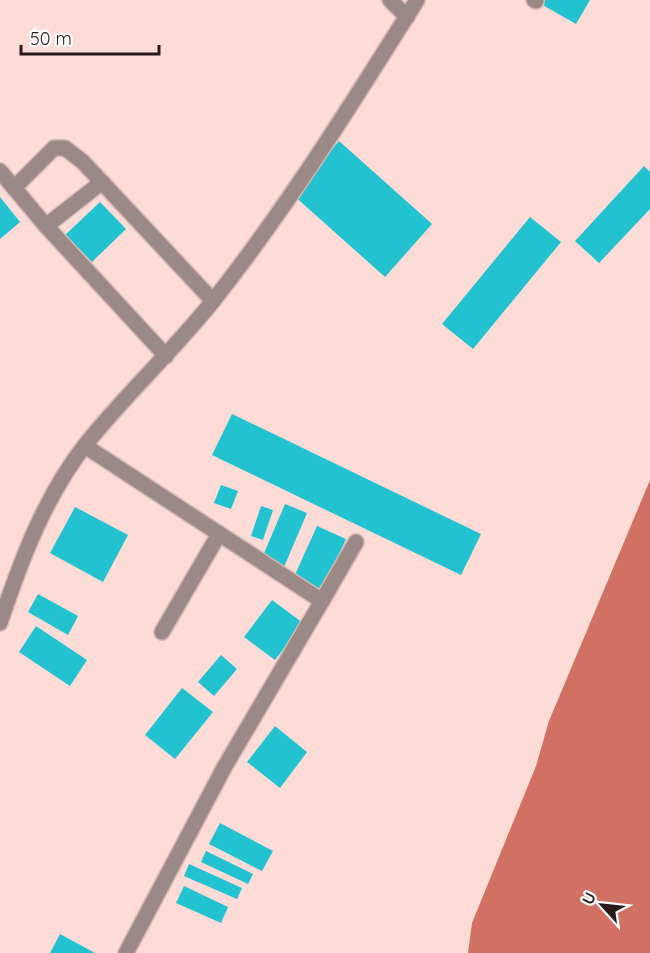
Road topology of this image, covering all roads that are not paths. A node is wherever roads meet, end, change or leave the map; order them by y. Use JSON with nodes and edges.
{"nodes":[{"id":1,"x":390,"y":0,"type":"edge"},
{"id":2,"x":417,"y":0,"type":"edge"},
{"id":3,"x":407,"y":17,"type":"junction"},
{"id":4,"x":0,"y":171,"type":"edge"},
{"id":5,"x":102,"y":182,"type":"junction"},
{"id":6,"x":14,"y":188,"type":"junction"},
{"id":7,"x":46,"y":226,"type":"junction"},
{"id":8,"x":213,"y":301,"type":"junction"},
{"id":9,"x":166,"y":356,"type":"junction"},
{"id":10,"x":85,"y":446,"type":"junction"},
{"id":11,"x":219,"y":534,"type":"junction"},
{"id":12,"x":356,"y":542,"type":"dead end"},
{"id":13,"x":322,"y":601,"type":"junction"},
{"id":14,"x":0,"y":623,"type":"edge"},
{"id":15,"x":162,"y":632,"type":"dead end"},
{"id":16,"x":126,"y":953,"type":"edge"}],
"edges":[{"from":1,"to":3,"type":"street"},
{"from":2,"to":3,"type":"street"},
{"from":3,"to":8,"type":"street"},
{"from":4,"to":6,"type":"street"},
{"from":5,"to":6,"type":"street"},
{"from":5,"to":7,"type":"street"},
{"from":5,"to":8,"type":"street"},
{"from":6,"to":7,"type":"street"},
{"from":7,"to":9,"type":"street"},
{"from":8,"to":9,"type":"street"},
{"from":9,"to":10,"type":"street"},
{"from":10,"to":11,"type":"street"},
{"from":10,"to":14,"type":"street"},
{"from":11,"to":13,"type":"street"},
{"from":11,"to":15,"type":"street"},
{"from":12,"to":13,"type":"street"},
{"from":13,"to":16,"type":"street"}]}
